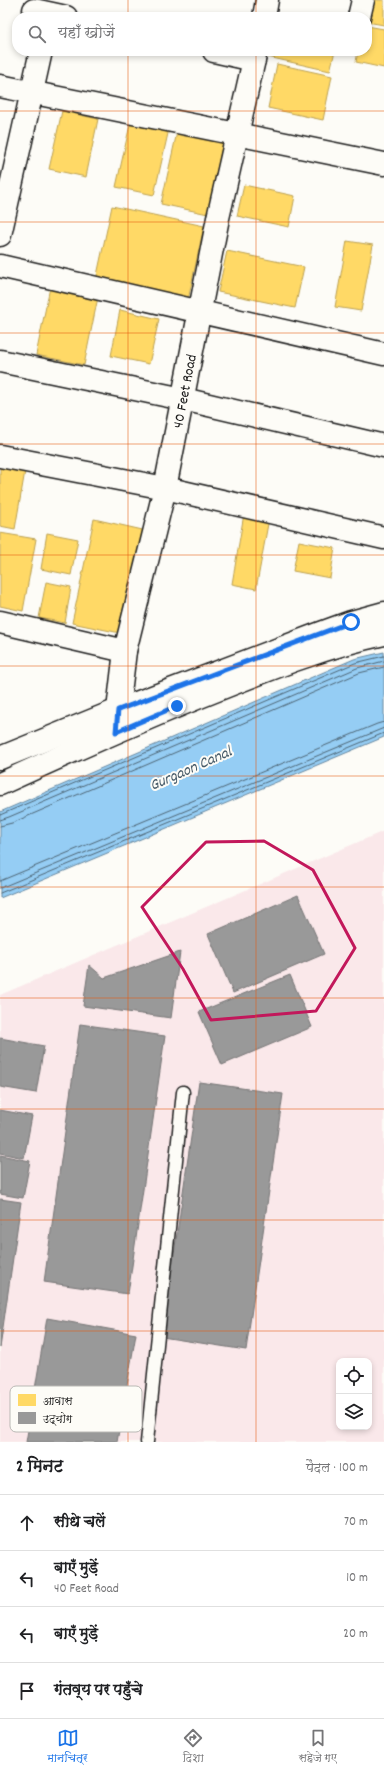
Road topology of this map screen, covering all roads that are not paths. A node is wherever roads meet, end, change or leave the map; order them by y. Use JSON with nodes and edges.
{"nodes":[{"id":1,"x":267,"y":0,"type":"edge"},
{"id":2,"x":363,"y":0,"type":"edge"},
{"id":3,"x":265,"y":12,"type":"edge"},
{"id":4,"x":360,"y":12,"type":"edge"},
{"id":5,"x":40,"y":56,"type":"edge"},
{"id":6,"x":255,"y":56,"type":"edge"},
{"id":7,"x":0,"y":86,"type":"edge"},
{"id":8,"x":33,"y":93,"type":"junction"},
{"id":9,"x":238,"y":134,"type":"junction"},
{"id":10,"x":384,"y":164,"type":"edge"},
{"id":11,"x":0,"y":234,"type":"edge"},
{"id":12,"x":0,"y":266,"type":"edge"},
{"id":13,"x":199,"y":311,"type":"junction"},
{"id":14,"x":384,"y":354,"type":"edge"},
{"id":15,"x":0,"y":361,"type":"edge"},
{"id":16,"x":183,"y":399,"type":"junction"},
{"id":17,"x":384,"y":446,"type":"edge"},
{"id":18,"x":0,"y":456,"type":"edge"},
{"id":19,"x":164,"y":488,"type":"junction"},
{"id":20,"x":384,"y":538,"type":"edge"},
{"id":21,"x":384,"y":614,"type":"edge"},
{"id":22,"x":0,"y":622,"type":"edge"},
{"id":23,"x":384,"y":634,"type":"edge"},
{"id":24,"x":125,"y":651,"type":"junction"},
{"id":25,"x":118,"y":710,"type":"junction"},
{"id":26,"x":116,"y":732,"type":"junction"},
{"id":27,"x":0,"y":758,"type":"edge"},
{"id":28,"x":0,"y":784,"type":"edge"},
{"id":29,"x":183,"y":1092,"type":"dead end"},
{"id":30,"x":147,"y":1442,"type":"edge"}],
"edges":[{"from":1,"to":3,"type":"street"},
{"from":2,"to":4,"type":"street"},
{"from":5,"to":8,"type":"street"},
{"from":6,"to":9,"type":"street","name":"40 Feet Road"},
{"from":7,"to":8,"type":"street"},
{"from":8,"to":9,"type":"street"},
{"from":8,"to":11,"type":"street"},
{"from":9,"to":10,"type":"street"},
{"from":9,"to":13,"type":"street","name":"40 Feet Road"},
{"from":12,"to":13,"type":"street"},
{"from":13,"to":14,"type":"street"},
{"from":13,"to":16,"type":"street","name":"40 Feet Road"},
{"from":15,"to":16,"type":"street"},
{"from":16,"to":17,"type":"street"},
{"from":16,"to":19,"type":"street","name":"40 Feet Road"},
{"from":18,"to":19,"type":"street"},
{"from":19,"to":20,"type":"street"},
{"from":19,"to":24,"type":"street","name":"40 Feet Road"},
{"from":21,"to":25,"type":"street"},
{"from":22,"to":24,"type":"street"},
{"from":23,"to":26,"type":"street"},
{"from":24,"to":25,"type":"street","name":"40 Feet Road"},
{"from":25,"to":26,"type":"street","name":"40 Feet Road"},
{"from":25,"to":27,"type":"street"},
{"from":26,"to":28,"type":"street"},
{"from":29,"to":30,"type":"lane"}]}
